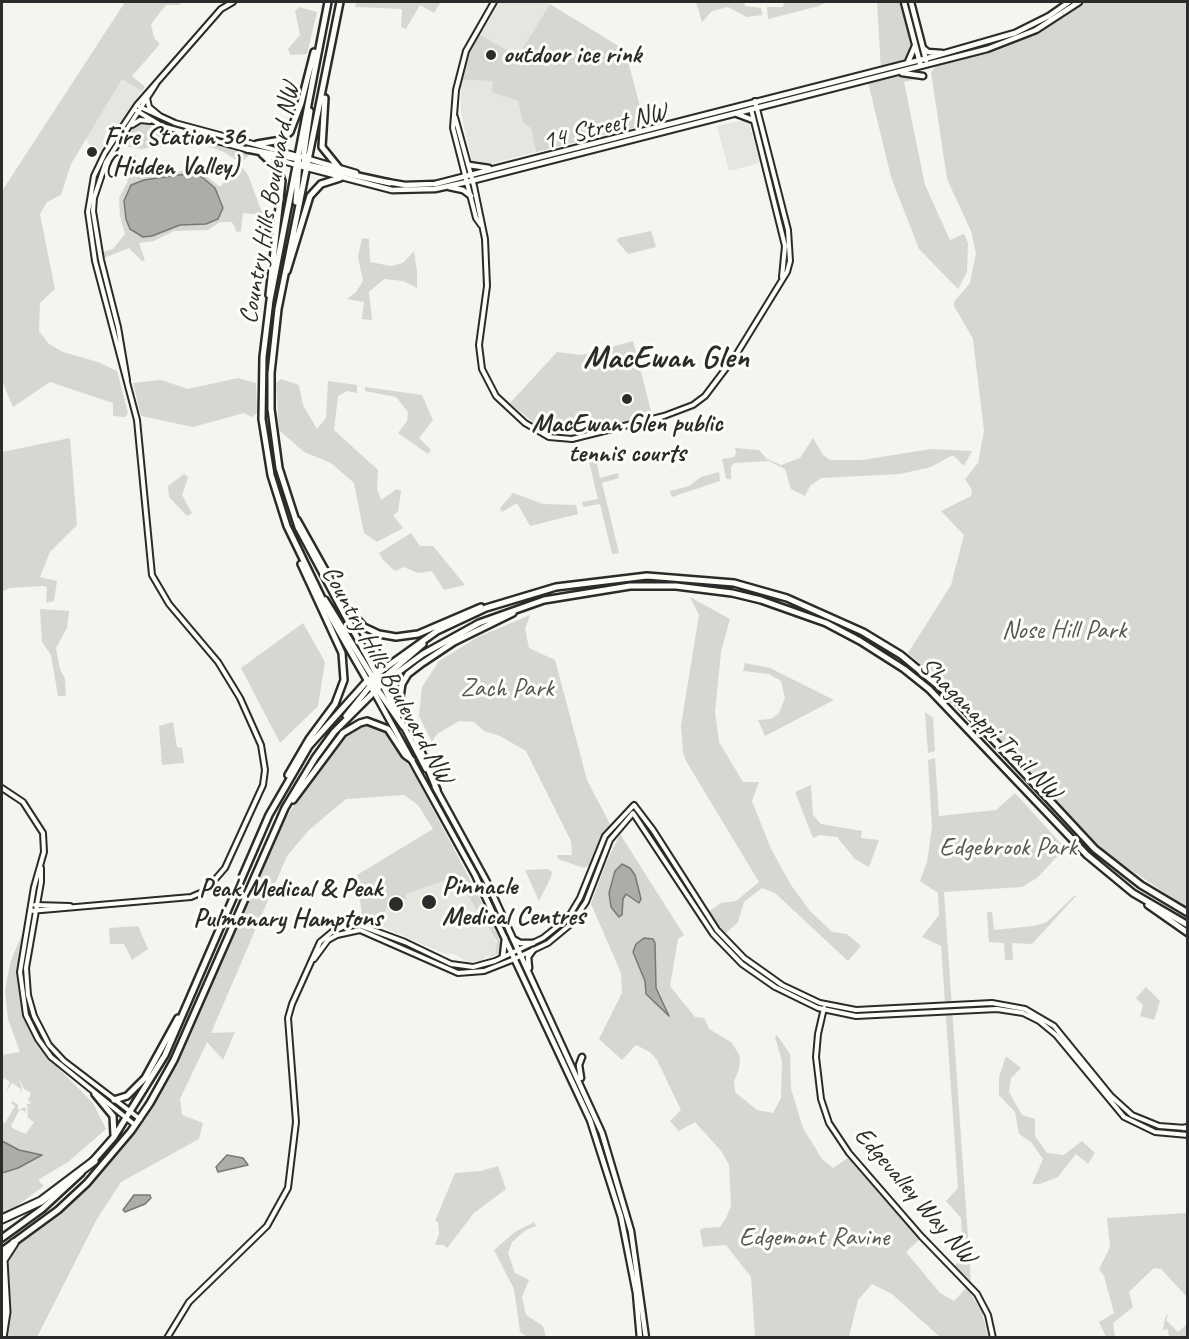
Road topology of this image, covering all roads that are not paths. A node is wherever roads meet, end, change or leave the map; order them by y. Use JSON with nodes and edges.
{"nodes":[{"id":1,"x":233,"y":2,"type":"edge"},
{"id":2,"x":328,"y":2,"type":"edge"},
{"id":3,"x":340,"y":2,"type":"edge"},
{"id":4,"x":494,"y":2,"type":"edge"},
{"id":5,"x":904,"y":2,"type":"edge"},
{"id":6,"x":911,"y":2,"type":"edge"},
{"id":7,"x":1069,"y":2,"type":"edge"},
{"id":8,"x":1079,"y":2,"type":"edge"},
{"id":9,"x":915,"y":46,"type":"junction"},
{"id":10,"x":923,"y":48,"type":"junction"},
{"id":11,"x":944,"y":54,"type":"junction"},
{"id":12,"x":926,"y":62,"type":"junction"},
{"id":13,"x":329,"y":64,"type":"junction"},
{"id":14,"x":920,"y":64,"type":"junction"},
{"id":15,"x":903,"y":65,"type":"junction"},
{"id":16,"x":899,"y":72,"type":"junction"},
{"id":17,"x":162,"y":74,"type":"junction"},
{"id":18,"x":923,"y":76,"type":"dead end"},
{"id":19,"x":147,"y":98,"type":"junction"},
{"id":20,"x":752,"y":101,"type":"junction"},
{"id":21,"x":137,"y":108,"type":"junction"},
{"id":22,"x":754,"y":109,"type":"junction"},
{"id":23,"x":734,"y":114,"type":"junction"},
{"id":24,"x":455,"y":117,"type":"junction"},
{"id":25,"x":165,"y":120,"type":"junction"},
{"id":26,"x":753,"y":120,"type":"junction"},
{"id":27,"x":156,"y":123,"type":"junction"},
{"id":28,"x":130,"y":126,"type":"junction"},
{"id":29,"x":257,"y":144,"type":"junction"},
{"id":30,"x":247,"y":149,"type":"junction"},
{"id":31,"x":262,"y":154,"type":"junction"},
{"id":32,"x":302,"y":162,"type":"junction"},
{"id":33,"x":469,"y":165,"type":"junction"},
{"id":34,"x":339,"y":168,"type":"junction"},
{"id":35,"x":491,"y":169,"type":"junction"},
{"id":36,"x":471,"y":174,"type":"junction"},
{"id":37,"x":465,"y":176,"type":"junction"},
{"id":38,"x":340,"y":178,"type":"junction"},
{"id":39,"x":473,"y":181,"type":"junction"},
{"id":40,"x":467,"y":182,"type":"junction"},
{"id":41,"x":390,"y":183,"type":"junction"},
{"id":42,"x":446,"y":186,"type":"junction"},
{"id":43,"x":471,"y":196,"type":"junction"},
{"id":44,"x":482,"y":225,"type":"junction"},
{"id":45,"x":284,"y":275,"type":"junction"},
{"id":46,"x":781,"y":281,"type":"junction"},
{"id":47,"x":270,"y":300,"type":"junction"},
{"id":48,"x":127,"y":384,"type":"junction"},
{"id":49,"x":291,"y":511,"type":"junction"},
{"id":50,"x":298,"y":554,"type":"junction"},
{"id":51,"x":510,"y":599,"type":"junction"},
{"id":52,"x":533,"y":604,"type":"junction"},
{"id":53,"x":375,"y":683,"type":"junction"},
{"id":54,"x":403,"y":726,"type":"joint"},
{"id":55,"x":412,"y":760,"type":"junction"},
{"id":56,"x":2,"y":788,"type":"edge"},
{"id":57,"x":437,"y":790,"type":"junction"},
{"id":58,"x":277,"y":798,"type":"junction"},
{"id":59,"x":277,"y":824,"type":"junction"},
{"id":60,"x":40,"y":868,"type":"junction"},
{"id":61,"x":1143,"y":899,"type":"junction"},
{"id":62,"x":31,"y":905,"type":"junction"},
{"id":63,"x":37,"y":905,"type":"junction"},
{"id":64,"x":76,"y":907,"type":"junction"},
{"id":65,"x":30,"y":911,"type":"junction"},
{"id":66,"x":36,"y":911,"type":"junction"},
{"id":67,"x":1188,"y":913,"type":"edge"},
{"id":68,"x":1186,"y":924,"type":"edge"},
{"id":69,"x":1188,"y":933,"type":"edge"},
{"id":70,"x":505,"y":936,"type":"junction"},
{"id":71,"x":513,"y":939,"type":"junction"},
{"id":72,"x":533,"y":943,"type":"junction"},
{"id":73,"x":533,"y":950,"type":"junction"},
{"id":74,"x":515,"y":951,"type":"junction"},
{"id":75,"x":503,"y":956,"type":"junction"},
{"id":76,"x":518,"y":957,"type":"junction"},
{"id":77,"x":310,"y":964,"type":"junction"},
{"id":78,"x":529,"y":974,"type":"junction"},
{"id":79,"x":187,"y":1005,"type":"junction"},
{"id":80,"x":825,"y":1007,"type":"junction"},
{"id":81,"x":582,"y":1057,"type":"dead end"},
{"id":82,"x":582,"y":1086,"type":"junction"},
{"id":83,"x":95,"y":1094,"type":"junction"},
{"id":84,"x":114,"y":1100,"type":"junction"},
{"id":85,"x":130,"y":1112,"type":"junction"},
{"id":86,"x":126,"y":1118,"type":"junction"},
{"id":87,"x":140,"y":1119,"type":"junction"},
{"id":88,"x":135,"y":1125,"type":"junction"},
{"id":89,"x":1186,"y":1128,"type":"edge"},
{"id":90,"x":1188,"y":1135,"type":"edge"},
{"id":91,"x":114,"y":1137,"type":"junction"},
{"id":92,"x":94,"y":1161,"type":"junction"},
{"id":93,"x":2,"y":1219,"type":"edge"},
{"id":94,"x":2,"y":1238,"type":"edge"},
{"id":95,"x":14,"y":1243,"type":"junction"},
{"id":96,"x":2,"y":1251,"type":"edge"},
{"id":97,"x":2,"y":1278,"type":"edge"},
{"id":98,"x":4,"y":1286,"type":"junction"},
{"id":99,"x":2,"y":1338,"type":"edge"},
{"id":100,"x":167,"y":1338,"type":"edge"},
{"id":101,"x":640,"y":1338,"type":"edge"},
{"id":102,"x":646,"y":1338,"type":"edge"},
{"id":103,"x":993,"y":1338,"type":"edge"}],
"edges":[{"from":1,"to":17,"type":"street"},
{"from":2,"to":29,"type":"main road"},
{"from":2,"to":32,"type":"main road"},
{"from":3,"to":13,"type":"main road","name":"Country Hills Boulevard NW"},
{"from":4,"to":24,"type":"street"},
{"from":5,"to":9,"type":"main road"},
{"from":6,"to":10,"type":"main road"},
{"from":7,"to":11,"type":"main road","name":"14 Street NW"},
{"from":8,"to":12,"type":"main road","name":"14 Street NW"},
{"from":9,"to":14,"type":"main road"},
{"from":9,"to":15,"type":"main road"},
{"from":10,"to":11,"type":"main road"},
{"from":10,"to":12,"type":"main road"},
{"from":11,"to":12,"type":"main road","name":"14 Street NW"},
{"from":12,"to":14,"type":"main road","name":"14 Street NW"},
{"from":13,"to":32,"type":"main road","name":"Country Hills Boulevard NW"},
{"from":13,"to":34,"type":"main road"},
{"from":14,"to":15,"type":"main road","name":"14 Street NW"},
{"from":14,"to":16,"type":"main road","name":"14 Street NW"},
{"from":15,"to":20,"type":"main road","name":"14 Street NW"},
{"from":16,"to":18,"type":"main road"},
{"from":16,"to":22,"type":"main road","name":"14 Street NW"},
{"from":17,"to":19,"type":"street"},
{"from":17,"to":21,"type":"street"},
{"from":19,"to":21,"type":"street"},
{"from":19,"to":25,"type":"street"},
{"from":20,"to":22,"type":"street"},
{"from":20,"to":35,"type":"main road","name":"14 Street NW"},
{"from":21,"to":25,"type":"street","name":"14 Street NW"},
{"from":21,"to":27,"type":"street","name":"14 Street NW"},
{"from":21,"to":28,"type":"street"},
{"from":21,"to":48,"type":"street"},
{"from":22,"to":23,"type":"main road","name":"14 Street NW"},
{"from":22,"to":26,"type":"street"},
{"from":22,"to":46,"type":"street"},
{"from":23,"to":26,"type":"main road"},
{"from":23,"to":39,"type":"main road","name":"14 Street NW"},
{"from":24,"to":33,"type":"street"},
{"from":24,"to":37,"type":"street"},
{"from":25,"to":29,"type":"street","name":"14 Street NW"},
{"from":26,"to":46,"type":"street"},
{"from":27,"to":28,"type":"street"},
{"from":27,"to":30,"type":"street","name":"14 Street NW"},
{"from":28,"to":48,"type":"street"},
{"from":29,"to":32,"type":"street","name":"14 Street NW"},
{"from":30,"to":31,"type":"street","name":"14 Street NW"},
{"from":30,"to":32,"type":"main road"},
{"from":31,"to":32,"type":"street","name":"14 Street NW"},
{"from":31,"to":47,"type":"main road"},
{"from":32,"to":34,"type":"main road","name":"14 Street NW"},
{"from":32,"to":38,"type":"main road","name":"14 Street NW"},
{"from":32,"to":41,"type":"main road"},
{"from":32,"to":45,"type":"main road","name":"Country Hills Boulevard NW"},
{"from":32,"to":47,"type":"main road","name":"Country Hills Boulevard NW"},
{"from":33,"to":35,"type":"main road"},
{"from":33,"to":36,"type":"street"},
{"from":34,"to":41,"type":"main road","name":"14 Street NW"},
{"from":35,"to":36,"type":"main road","name":"14 Street NW"},
{"from":36,"to":37,"type":"main road","name":"14 Street NW"},
{"from":36,"to":39,"type":"street"},
{"from":37,"to":40,"type":"street"},
{"from":37,"to":41,"type":"main road","name":"14 Street NW"},
{"from":38,"to":42,"type":"main road","name":"14 Street NW"},
{"from":38,"to":45,"type":"main road"},
{"from":39,"to":40,"type":"main road","name":"14 Street NW"},
{"from":39,"to":44,"type":"street"},
{"from":40,"to":42,"type":"main road","name":"14 Street NW"},
{"from":40,"to":43,"type":"street"},
{"from":42,"to":43,"type":"main road"},
{"from":43,"to":44,"type":"street"},
{"from":44,"to":46,"type":"street"},
{"from":45,"to":49,"type":"main road","name":"Country Hills Boulevard NW"},
{"from":47,"to":50,"type":"main road","name":"Country Hills Boulevard NW"},
{"from":48,"to":64,"type":"street"},
{"from":49,"to":51,"type":"main road"},
{"from":49,"to":53,"type":"main road","name":"Country Hills Boulevard NW"},
{"from":50,"to":53,"type":"main road","name":"Country Hills Boulevard NW"},
{"from":50,"to":58,"type":"main road"},
{"from":51,"to":53,"type":"main road","name":"Shaganappi Trail NW"},
{"from":51,"to":67,"type":"main road","name":"Shaganappi Trail NW"},
{"from":52,"to":53,"type":"main road","name":"Shaganappi Trail NW"},
{"from":52,"to":57,"type":"main road"},
{"from":52,"to":61,"type":"main road","name":"Shaganappi Trail NW"},
{"from":53,"to":54,"type":"main road"},
{"from":53,"to":55,"type":"main road","name":"Country Hills Boulevard NW"},
{"from":53,"to":58,"type":"main road","name":"Shaganappi Trail NW"},
{"from":53,"to":59,"type":"main road"},
{"from":54,"to":57,"type":"main road","name":"Country Hills Boulevard NW"},
{"from":55,"to":59,"type":"main road"},
{"from":55,"to":70,"type":"main road","name":"Country Hills Boulevard NW"},
{"from":56,"to":60,"type":"street"},
{"from":57,"to":71,"type":"main road","name":"Country Hills Boulevard NW"},
{"from":58,"to":79,"type":"main road","name":"Shaganappi Trail NW"},
{"from":59,"to":87,"type":"main road"},
{"from":60,"to":62,"type":"street"},
{"from":60,"to":63,"type":"street"},
{"from":61,"to":68,"type":"main road","name":"Shaganappi Trail NW"},
{"from":61,"to":69,"type":"main road"},
{"from":62,"to":63,"type":"street"},
{"from":62,"to":65,"type":"street"},
{"from":63,"to":64,"type":"street"},
{"from":63,"to":66,"type":"street"},
{"from":64,"to":66,"type":"street"},
{"from":65,"to":66,"type":"street"},
{"from":65,"to":83,"type":"street"},
{"from":66,"to":84,"type":"street"},
{"from":70,"to":74,"type":"main road","name":"Country Hills Boulevard NW"},
{"from":70,"to":75,"type":"main road"},
{"from":71,"to":72,"type":"main road"},
{"from":71,"to":74,"type":"main road","name":"Country Hills Boulevard NW"},
{"from":72,"to":74,"type":"street"},
{"from":72,"to":80,"type":"street"},
{"from":73,"to":76,"type":"street"},
{"from":73,"to":78,"type":"main road"},
{"from":73,"to":80,"type":"street"},
{"from":74,"to":75,"type":"street"},
{"from":74,"to":76,"type":"main road","name":"Country Hills Boulevard NW"},
{"from":75,"to":77,"type":"street"},
{"from":76,"to":77,"type":"street"},
{"from":76,"to":78,"type":"main road","name":"Country Hills Boulevard NW"},
{"from":76,"to":101,"type":"main road","name":"Country Hills Boulevard NW"},
{"from":77,"to":100,"type":"street"},
{"from":78,"to":82,"type":"main road","name":"Country Hills Boulevard NW"},
{"from":79,"to":84,"type":"main road"},
{"from":79,"to":85,"type":"main road","name":"Shaganappi Trail NW"},
{"from":80,"to":89,"type":"street"},
{"from":80,"to":90,"type":"street"},
{"from":80,"to":103,"type":"street","name":"Edgevalley Way NW"},
{"from":81,"to":82,"type":"main road"},
{"from":82,"to":102,"type":"main road","name":"Country Hills Boulevard NW"},
{"from":83,"to":86,"type":"street"},
{"from":83,"to":91,"type":"main road"},
{"from":84,"to":85,"type":"street"},
{"from":85,"to":86,"type":"main road","name":"Shaganappi Trail NW"},
{"from":85,"to":87,"type":"street"},
{"from":86,"to":88,"type":"street"},
{"from":86,"to":91,"type":"main road","name":"Shaganappi Trail NW"},
{"from":87,"to":88,"type":"main road"},
{"from":88,"to":95,"type":"main road"},
{"from":91,"to":92,"type":"main road","name":"Shaganappi Trail NW"},
{"from":92,"to":93,"type":"highway"},
{"from":92,"to":94,"type":"main road","name":"Shaganappi Trail NW"},
{"from":95,"to":96,"type":"main road"},
{"from":95,"to":98,"type":"highway"},
{"from":97,"to":98,"type":"highway"},
{"from":98,"to":99,"type":"highway"}]}
